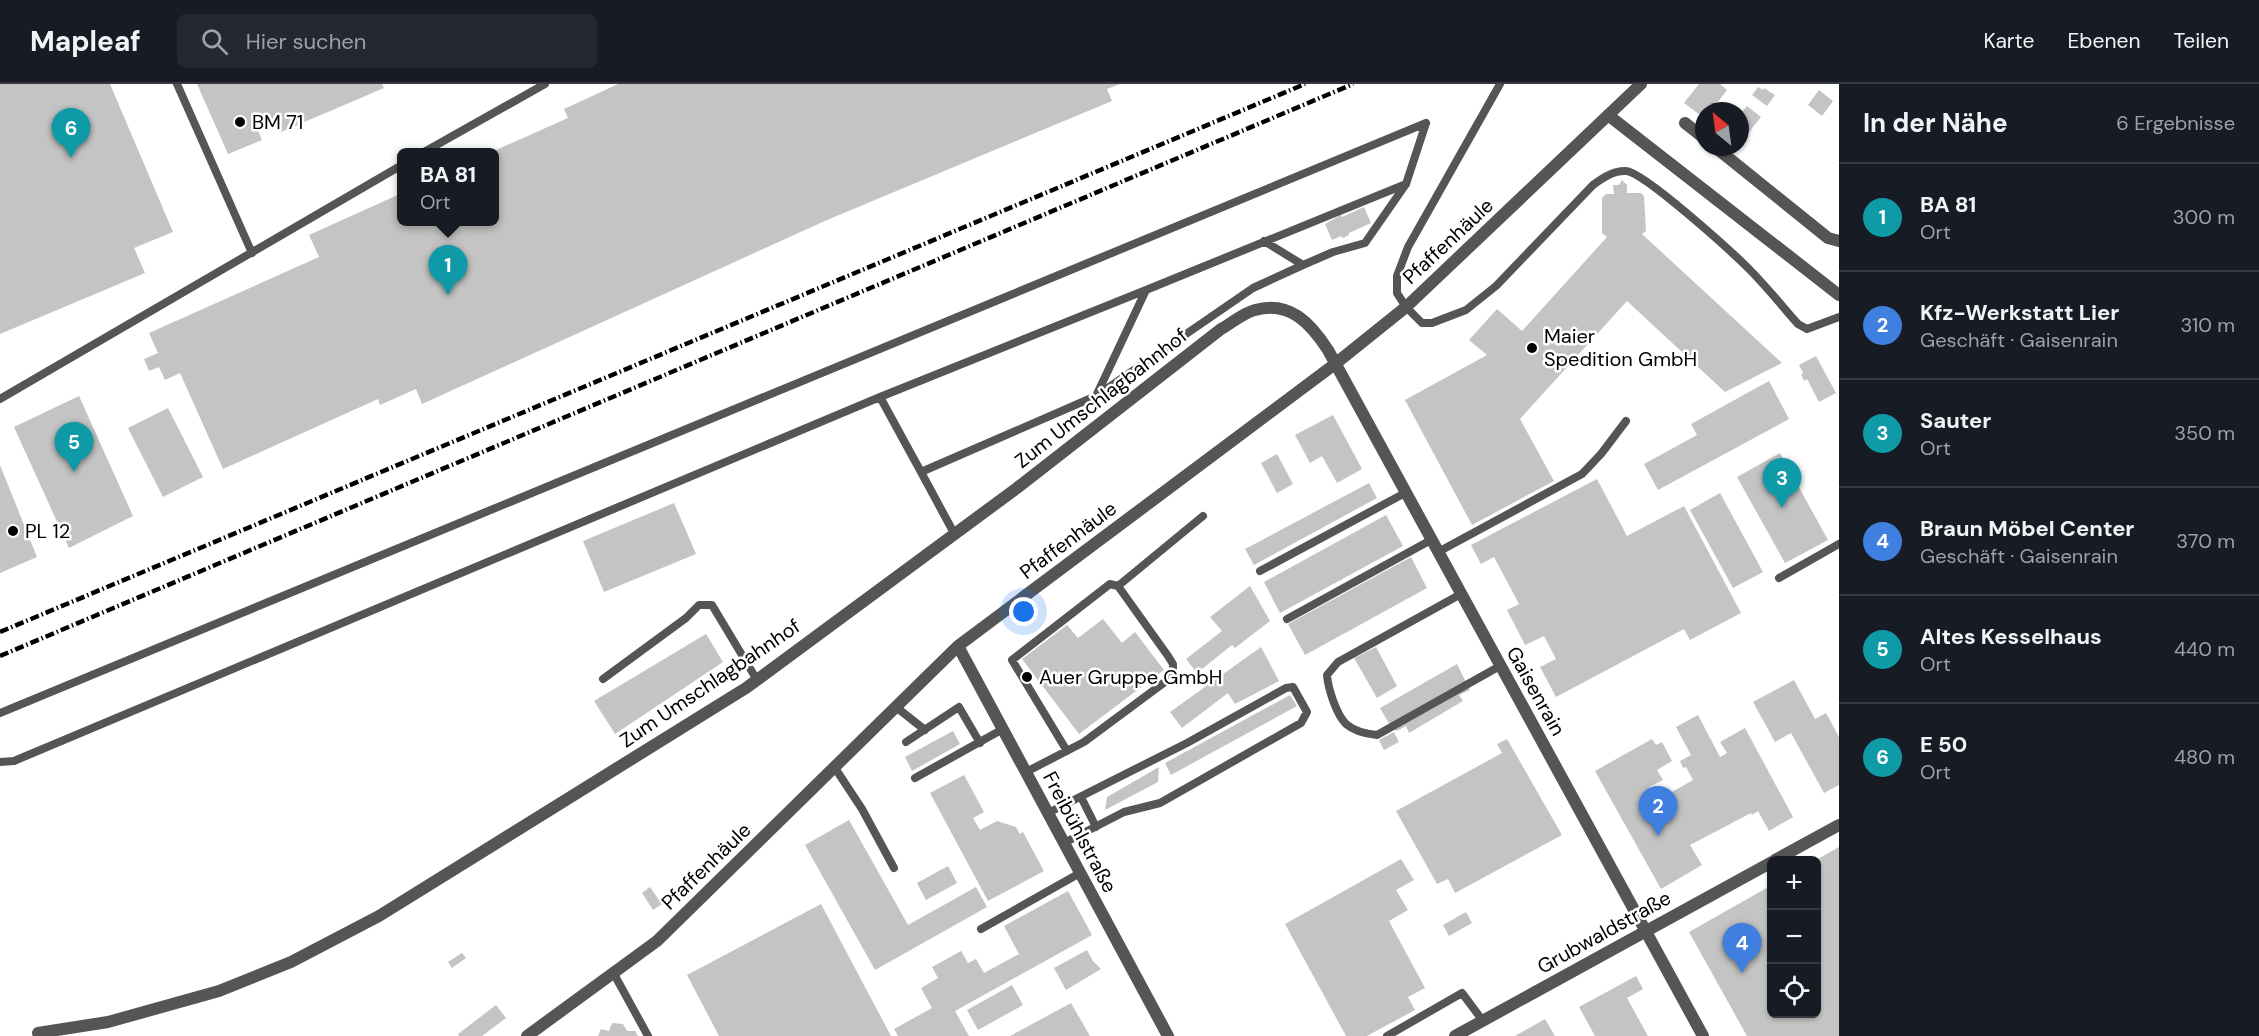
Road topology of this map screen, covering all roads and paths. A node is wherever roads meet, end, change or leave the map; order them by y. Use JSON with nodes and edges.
{"nodes":[{"id":1,"x":177,"y":84,"type":"edge"},
{"id":2,"x":545,"y":84,"type":"edge"},
{"id":3,"x":1500,"y":84,"type":"edge"},
{"id":4,"x":1641,"y":84,"type":"edge"},
{"id":5,"x":1608,"y":115,"type":"junction"},
{"id":6,"x":1685,"y":123,"type":"dead end"},
{"id":7,"x":1695,"y":131,"type":"edge"},
{"id":8,"x":433,"y":148,"type":"edge"},
{"id":9,"x":1726,"y":156,"type":"edge"},
{"id":10,"x":397,"y":168,"type":"edge"},
{"id":11,"x":1406,"y":184,"type":"junction"},
{"id":12,"x":1264,"y":241,"type":"junction"},
{"id":13,"x":1839,"y":241,"type":"edge"},
{"id":14,"x":252,"y":253,"type":"junction"},
{"id":15,"x":1303,"y":265,"type":"junction"},
{"id":16,"x":1146,"y":290,"type":"junction"},
{"id":17,"x":1839,"y":296,"type":"edge"},
{"id":18,"x":1406,"y":307,"type":"junction"},
{"id":19,"x":1839,"y":317,"type":"edge"},
{"id":20,"x":1335,"y":364,"type":"junction"},
{"id":21,"x":1096,"y":396,"type":"junction"},
{"id":22,"x":880,"y":397,"type":"junction"},
{"id":23,"x":0,"y":399,"type":"edge"},
{"id":24,"x":1626,"y":421,"type":"dead end"},
{"id":25,"x":921,"y":472,"type":"junction"},
{"id":26,"x":1405,"y":493,"type":"junction"},
{"id":27,"x":1203,"y":516,"type":"dead end"},
{"id":28,"x":955,"y":535,"type":"junction"},
{"id":29,"x":1431,"y":540,"type":"junction"},
{"id":30,"x":1839,"y":544,"type":"edge"},
{"id":31,"x":1438,"y":552,"type":"junction"},
{"id":32,"x":1260,"y":571,"type":"dead end"},
{"id":33,"x":1779,"y":578,"type":"dead end"},
{"id":34,"x":1118,"y":586,"type":"junction"},
{"id":35,"x":1461,"y":594,"type":"junction"},
{"id":36,"x":1287,"y":619,"type":"dead end"},
{"id":37,"x":958,"y":646,"type":"junction"},
{"id":38,"x":1500,"y":666,"type":"junction"},
{"id":39,"x":603,"y":679,"type":"dead end"},
{"id":40,"x":757,"y":680,"type":"junction"},
{"id":41,"x":896,"y":707,"type":"junction"},
{"id":42,"x":0,"y":713,"type":"edge"},
{"id":43,"x":1003,"y":729,"type":"junction"},
{"id":44,"x":925,"y":730,"type":"junction"},
{"id":45,"x":906,"y":742,"type":"dead end"},
{"id":46,"x":980,"y":742,"type":"junction"},
{"id":47,"x":1067,"y":751,"type":"junction"},
{"id":48,"x":0,"y":762,"type":"edge"},
{"id":49,"x":835,"y":768,"type":"junction"},
{"id":50,"x":1026,"y":772,"type":"junction"},
{"id":51,"x":915,"y":778,"type":"dead end"},
{"id":52,"x":1081,"y":797,"type":"junction"},
{"id":53,"x":1048,"y":813,"type":"junction"},
{"id":54,"x":1839,"y":825,"type":"edge"},
{"id":55,"x":1096,"y":827,"type":"junction"},
{"id":56,"x":1064,"y":843,"type":"junction"},
{"id":57,"x":1784,"y":856,"type":"edge"},
{"id":58,"x":1767,"y":865,"type":"edge"},
{"id":59,"x":894,"y":868,"type":"dead end"},
{"id":60,"x":1080,"y":873,"type":"junction"},
{"id":61,"x":981,"y":929,"type":"dead end"},
{"id":62,"x":1646,"y":932,"type":"junction"},
{"id":63,"x":614,"y":974,"type":"junction"},
{"id":64,"x":1483,"y":1021,"type":"junction"},
{"id":65,"x":38,"y":1033,"type":"dead end"},
{"id":66,"x":1469,"y":1033,"type":"edge"},
{"id":67,"x":527,"y":1036,"type":"edge"},
{"id":68,"x":648,"y":1036,"type":"edge"},
{"id":69,"x":1168,"y":1036,"type":"edge"},
{"id":70,"x":1388,"y":1036,"type":"edge"},
{"id":71,"x":1455,"y":1036,"type":"edge"},
{"id":72,"x":1703,"y":1036,"type":"edge"}],
"edges":[{"from":1,"to":14,"type":"lane"},
{"from":2,"to":8,"type":"lane"},
{"from":3,"to":18,"type":"lane"},
{"from":4,"to":5,"type":"street","name":"Pfaffenhäule"},
{"from":5,"to":17,"type":"street"},
{"from":5,"to":18,"type":"street","name":"Pfaffenhäule"},
{"from":6,"to":7,"type":"street"},
{"from":9,"to":13,"type":"street"},
{"from":10,"to":14,"type":"lane"},
{"from":11,"to":12,"type":"lane"},
{"from":11,"to":15,"type":"lane"},
{"from":11,"to":42,"type":"lane"},
{"from":12,"to":15,"type":"lane"},
{"from":12,"to":16,"type":"lane"},
{"from":14,"to":23,"type":"lane"},
{"from":15,"to":21,"type":"lane"},
{"from":16,"to":21,"type":"lane"},
{"from":16,"to":22,"type":"lane"},
{"from":18,"to":19,"type":"lane"},
{"from":18,"to":20,"type":"street","name":"Pfaffenhäule"},
{"from":20,"to":26,"type":"street","name":"Gaisenrain"},
{"from":20,"to":28,"type":"street","name":"Zum Umschlagbahnhof"},
{"from":20,"to":37,"type":"street","name":"Pfaffenhäule"},
{"from":21,"to":25,"type":"lane"},
{"from":22,"to":25,"type":"lane"},
{"from":22,"to":48,"type":"lane"},
{"from":24,"to":31,"type":"lane"},
{"from":25,"to":28,"type":"lane"},
{"from":26,"to":29,"type":"street","name":"Gaisenrain"},
{"from":26,"to":32,"type":"lane"},
{"from":27,"to":34,"type":"lane"},
{"from":28,"to":40,"type":"street","name":"Zum Umschlagbahnhof"},
{"from":29,"to":31,"type":"street","name":"Gaisenrain"},
{"from":29,"to":36,"type":"lane"},
{"from":30,"to":33,"type":"lane"},
{"from":31,"to":35,"type":"street","name":"Gaisenrain"},
{"from":34,"to":47,"type":"lane"},
{"from":34,"to":47,"type":"lane"},
{"from":35,"to":38,"type":"street","name":"Gaisenrain"},
{"from":35,"to":38,"type":"lane"},
{"from":37,"to":41,"type":"street","name":"Pfaffenhäule"},
{"from":37,"to":43,"type":"street","name":"Freibühlstraße"},
{"from":38,"to":62,"type":"street","name":"Gaisenrain"},
{"from":39,"to":40,"type":"lane"},
{"from":40,"to":65,"type":"street","name":"Zum Umschlagbahnhof"},
{"from":41,"to":44,"type":"lane"},
{"from":41,"to":49,"type":"street","name":"Pfaffenhäule"},
{"from":43,"to":46,"type":"lane"},
{"from":43,"to":50,"type":"street","name":"Freibühlstraße"},
{"from":44,"to":45,"type":"lane"},
{"from":44,"to":46,"type":"lane"},
{"from":46,"to":51,"type":"lane"},
{"from":47,"to":50,"type":"lane"},
{"from":49,"to":59,"type":"lane"},
{"from":49,"to":63,"type":"street","name":"Pfaffenhäule"},
{"from":50,"to":53,"type":"street","name":"Freibühlstraße"},
{"from":52,"to":53,"type":"lane"},
{"from":52,"to":55,"type":"lane"},
{"from":52,"to":55,"type":"lane"},
{"from":53,"to":56,"type":"street","name":"Freibühlstraße"},
{"from":54,"to":57,"type":"street","name":"Grubwaldstraße"},
{"from":55,"to":56,"type":"lane"},
{"from":56,"to":60,"type":"street","name":"Freibühlstraße"},
{"from":58,"to":62,"type":"street","name":"Grubwaldstraße"},
{"from":60,"to":61,"type":"lane"},
{"from":60,"to":69,"type":"street","name":"Freibühlstraße"},
{"from":62,"to":64,"type":"street","name":"Grubwaldstraße"},
{"from":62,"to":72,"type":"street","name":"Gaisenrain"},
{"from":63,"to":67,"type":"street","name":"Pfaffenhäule"},
{"from":63,"to":68,"type":"lane"},
{"from":64,"to":66,"type":"street","name":"Grubwaldstraße"},
{"from":64,"to":70,"type":"lane"},
{"from":66,"to":71,"type":"street","name":"Grubwaldstraße"}]}
